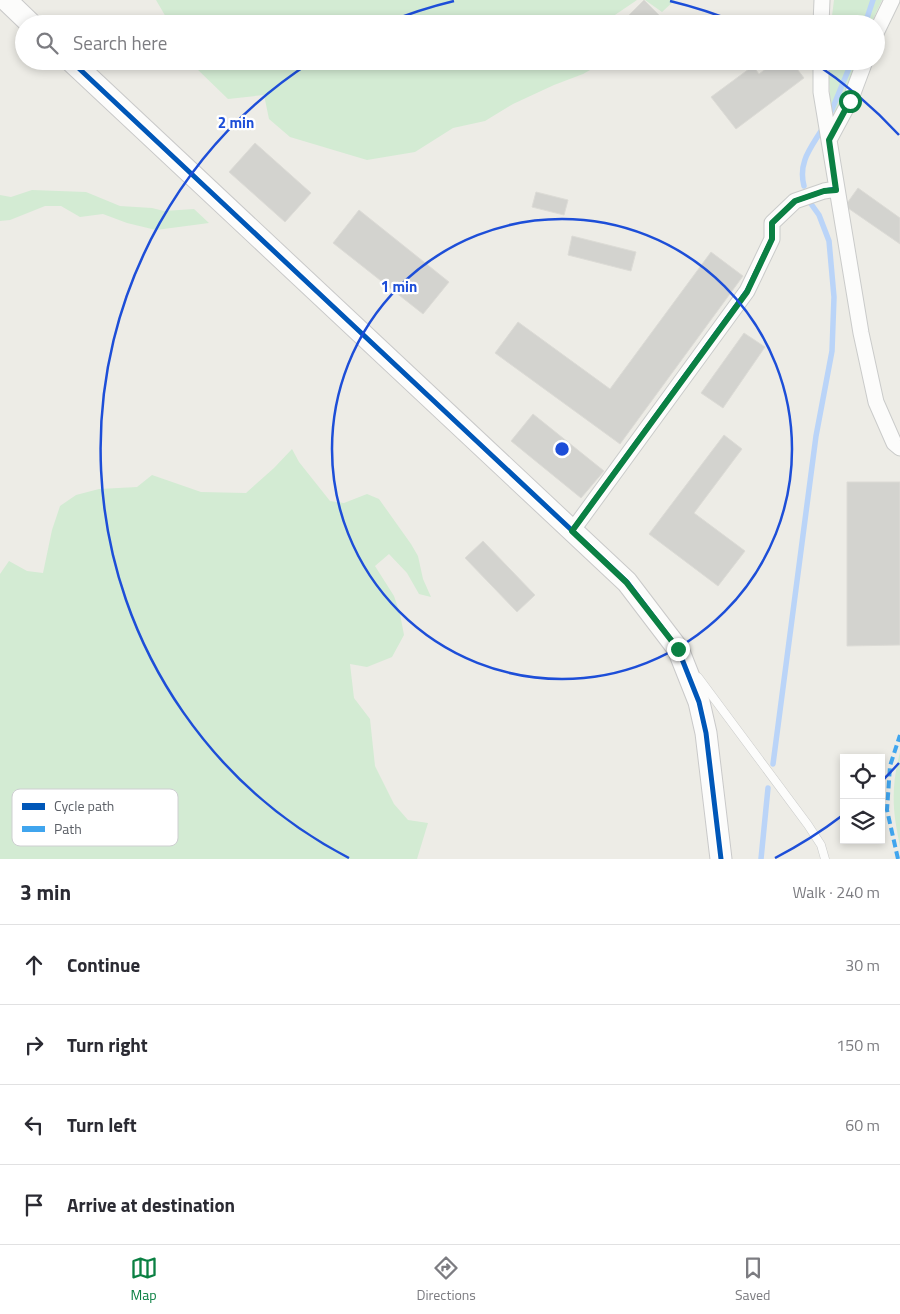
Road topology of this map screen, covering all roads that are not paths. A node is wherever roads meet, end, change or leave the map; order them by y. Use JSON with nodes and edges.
{"nodes":[{"id":1,"x":6,"y":0,"type":"edge"},
{"id":2,"x":822,"y":0,"type":"edge"},
{"id":3,"x":892,"y":0,"type":"edge"},
{"id":4,"x":22,"y":15,"type":"edge"},
{"id":5,"x":821,"y":15,"type":"edge"},
{"id":6,"x":885,"y":15,"type":"edge"},
{"id":7,"x":81,"y":70,"type":"edge"},
{"id":8,"x":821,"y":70,"type":"edge"},
{"id":9,"x":862,"y":70,"type":"edge"},
{"id":10,"x":829,"y":140,"type":"junction"},
{"id":11,"x":836,"y":190,"type":"junction"},
{"id":12,"x":900,"y":448,"type":"edge"},
{"id":13,"x":572,"y":531,"type":"junction"},
{"id":14,"x":680,"y":653,"type":"junction"},
{"id":15,"x":721,"y":859,"type":"edge"},
{"id":16,"x":825,"y":859,"type":"edge"}],
"edges":[{"from":1,"to":4,"type":"street"},
{"from":2,"to":5,"type":"street"},
{"from":3,"to":6,"type":"street"},
{"from":7,"to":13,"type":"street"},
{"from":8,"to":10,"type":"street"},
{"from":9,"to":10,"type":"street"},
{"from":10,"to":11,"type":"street"},
{"from":11,"to":12,"type":"street"},
{"from":11,"to":13,"type":"street"},
{"from":13,"to":14,"type":"street"},
{"from":14,"to":15,"type":"street"},
{"from":14,"to":16,"type":"lane"}]}
